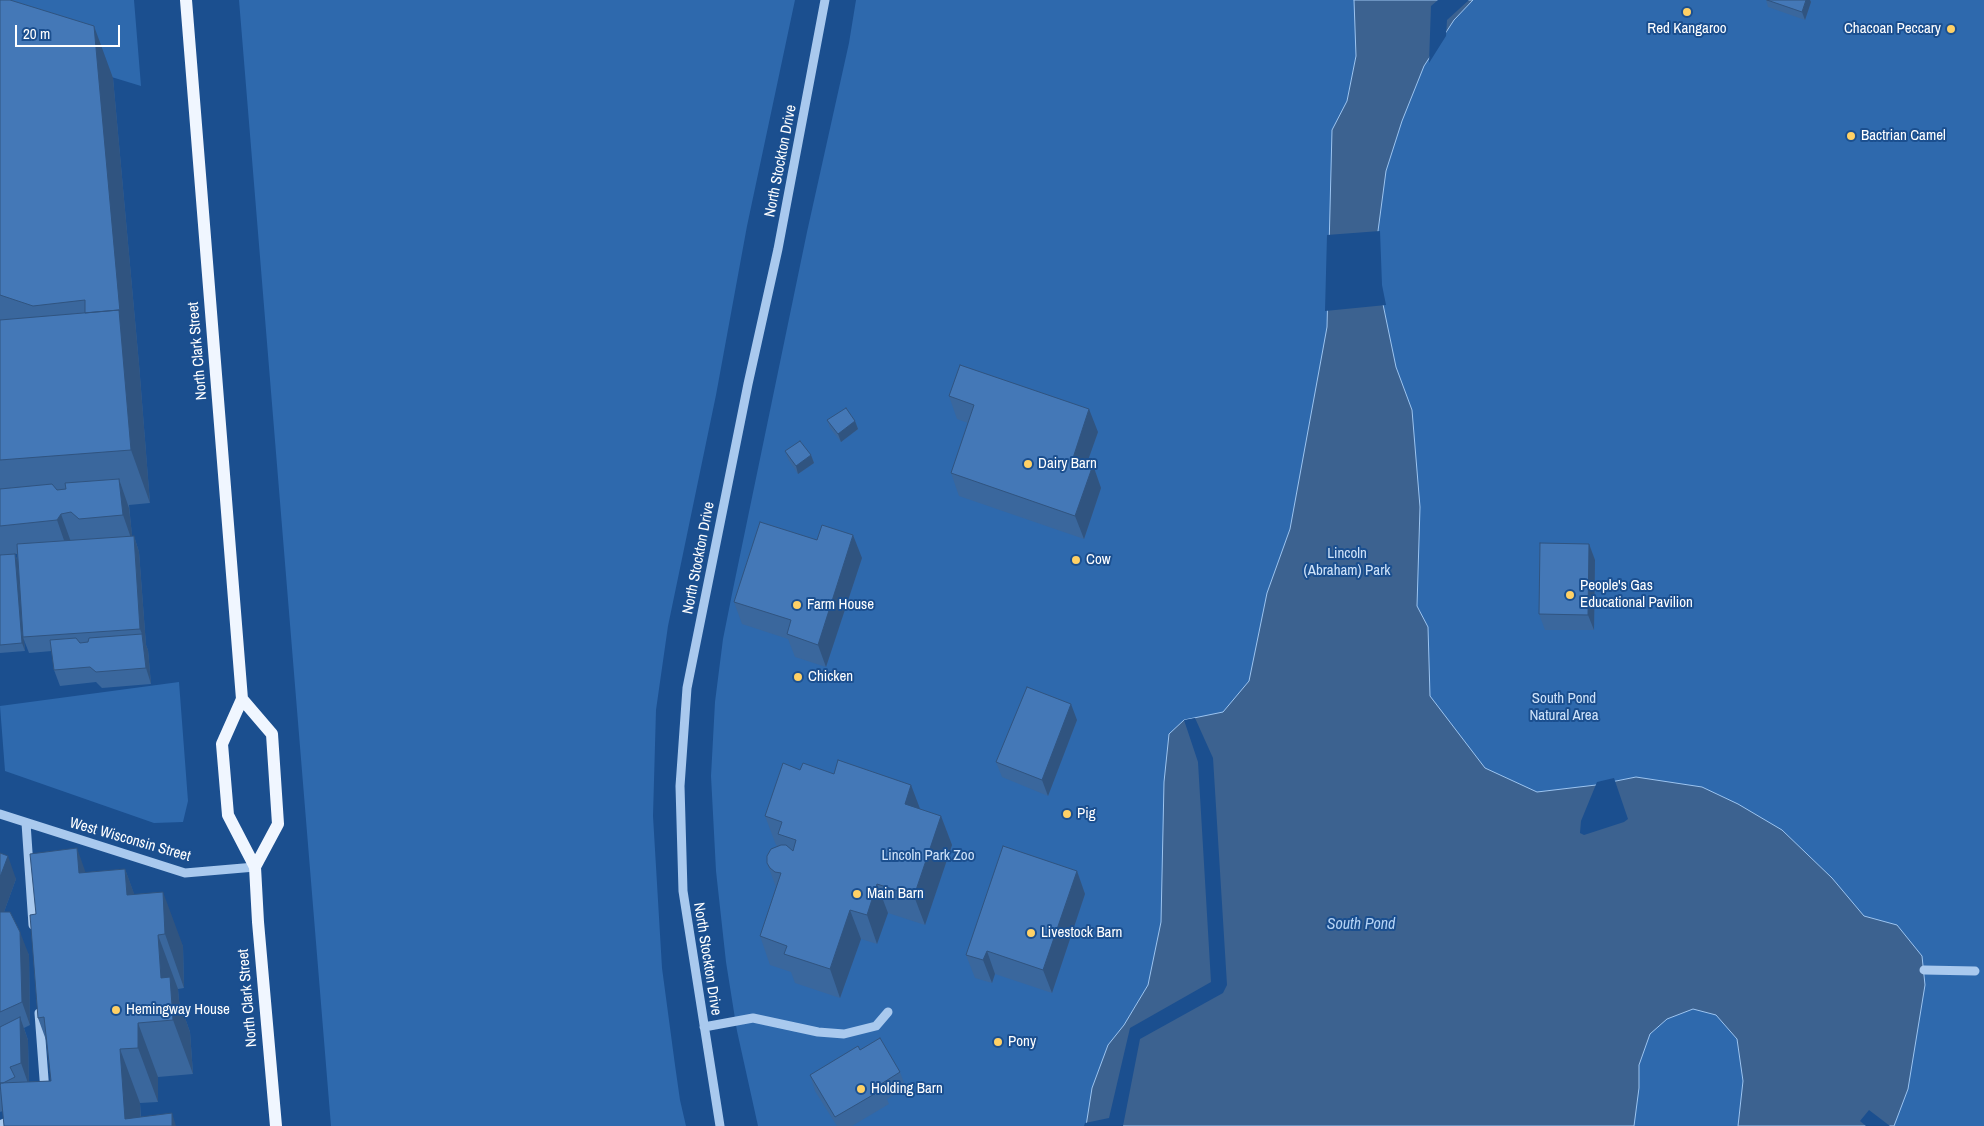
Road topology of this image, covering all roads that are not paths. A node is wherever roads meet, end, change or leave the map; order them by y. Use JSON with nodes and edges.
{"nodes":[{"id":1,"x":186,"y":0,"type":"edge"},
{"id":2,"x":825,"y":0,"type":"edge"},
{"id":3,"x":242,"y":699,"type":"junction"},
{"id":4,"x":0,"y":814,"type":"edge"},
{"id":5,"x":26,"y":823,"type":"junction"},
{"id":6,"x":255,"y":868,"type":"junction"},
{"id":7,"x":34,"y":936,"type":"edge"},
{"id":8,"x":1924,"y":970,"type":"dead end"},
{"id":9,"x":1975,"y":971,"type":"dead end"},
{"id":10,"x":39,"y":1006,"type":"edge"},
{"id":11,"x":888,"y":1012,"type":"dead end"},
{"id":12,"x":704,"y":1027,"type":"junction"},
{"id":13,"x":46,"y":1106,"type":"edge"},
{"id":14,"x":27,"y":1113,"type":"edge"},
{"id":15,"x":0,"y":1125,"type":"edge"},
{"id":16,"x":276,"y":1126,"type":"edge"},
{"id":17,"x":720,"y":1126,"type":"edge"}],
"edges":[{"from":1,"to":3,"type":"main road","name":"North Clark Street"},
{"from":2,"to":12,"type":"street","name":"North Stockton Drive"},
{"from":3,"to":6,"type":"main road","name":"North Clark Street"},
{"from":3,"to":6,"type":"main road"},
{"from":4,"to":5,"type":"street","name":"West Wisconsin Street"},
{"from":5,"to":6,"type":"street","name":"West Wisconsin Street"},
{"from":5,"to":7,"type":"street"},
{"from":6,"to":16,"type":"main road","name":"North Clark Street"},
{"from":8,"to":9,"type":"street"},
{"from":10,"to":13,"type":"street"},
{"from":11,"to":12,"type":"street"},
{"from":12,"to":17,"type":"street","name":"North Stockton Drive"},
{"from":14,"to":15,"type":"street"}]}
